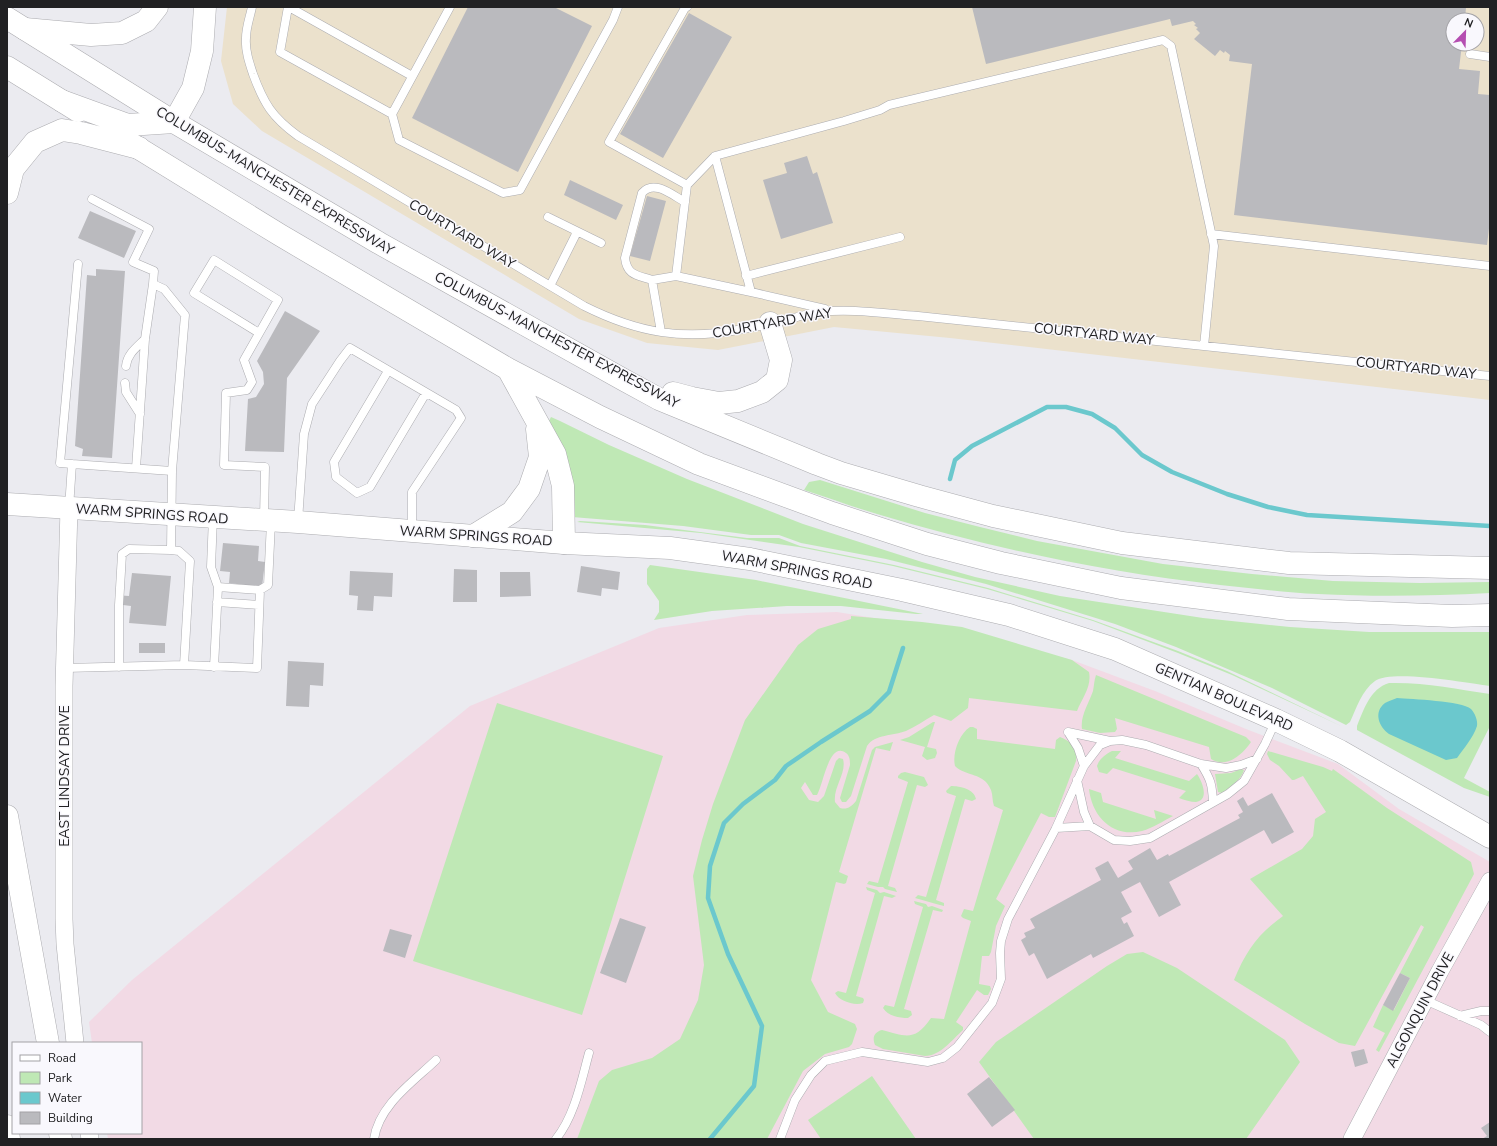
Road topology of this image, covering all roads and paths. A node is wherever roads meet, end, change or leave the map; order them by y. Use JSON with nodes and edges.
{"nodes":[{"id":1,"x":157,"y":7,"type":"edge"},
{"id":2,"x":205,"y":7,"type":"edge"},
{"id":3,"x":252,"y":7,"type":"edge"},
{"id":4,"x":288,"y":7,"type":"edge"},
{"id":5,"x":450,"y":7,"type":"edge"},
{"id":6,"x":618,"y":7,"type":"edge"},
{"id":7,"x":687,"y":7,"type":"edge"},
{"id":8,"x":16,"y":23,"type":"edge"},
{"id":9,"x":1470,"y":54,"type":"dead end"},
{"id":10,"x":1490,"y":57,"type":"edge"},
{"id":11,"x":7,"y":67,"type":"edge"},
{"id":12,"x":412,"y":76,"type":"junction"},
{"id":13,"x":62,"y":101,"type":"junction"},
{"id":14,"x":392,"y":114,"type":"junction"},
{"id":15,"x":174,"y":122,"type":"junction"},
{"id":16,"x":139,"y":148,"type":"junction"},
{"id":17,"x":715,"y":156,"type":"junction"},
{"id":18,"x":687,"y":185,"type":"junction"},
{"id":19,"x":7,"y":193,"type":"edge"},
{"id":20,"x":92,"y":199,"type":"dead end"},
{"id":21,"x":685,"y":202,"type":"junction"},
{"id":22,"x":548,"y":217,"type":"dead end"},
{"id":23,"x":577,"y":232,"type":"junction"},
{"id":24,"x":1211,"y":234,"type":"junction"},
{"id":25,"x":900,"y":237,"type":"dead end"},
{"id":26,"x":601,"y":243,"type":"dead end"},
{"id":27,"x":78,"y":264,"type":"dead end"},
{"id":28,"x":1490,"y":266,"type":"edge"},
{"id":29,"x":676,"y":276,"type":"junction"},
{"id":30,"x":746,"y":276,"type":"junction"},
{"id":31,"x":652,"y":280,"type":"junction"},
{"id":32,"x":153,"y":284,"type":"junction"},
{"id":33,"x":550,"y":286,"type":"junction"},
{"id":34,"x":750,"y":292,"type":"junction"},
{"id":35,"x":831,"y":311,"type":"junction"},
{"id":36,"x":770,"y":323,"type":"junction"},
{"id":37,"x":661,"y":332,"type":"junction"},
{"id":38,"x":259,"y":333,"type":"junction"},
{"id":39,"x":145,"y":339,"type":"junction"},
{"id":40,"x":1204,"y":346,"type":"junction"},
{"id":41,"x":126,"y":366,"type":"dead end"},
{"id":42,"x":508,"y":369,"type":"junction"},
{"id":43,"x":388,"y":370,"type":"junction"},
{"id":44,"x":1490,"y":376,"type":"edge"},
{"id":45,"x":624,"y":380,"type":"junction"},
{"id":46,"x":125,"y":384,"type":"dead end"},
{"id":47,"x":426,"y":393,"type":"junction"},
{"id":48,"x":140,"y":414,"type":"junction"},
{"id":49,"x":536,"y":419,"type":"junction"},
{"id":50,"x":72,"y":464,"type":"junction"},
{"id":51,"x":136,"y":468,"type":"junction"},
{"id":52,"x":172,"y":471,"type":"junction"},
{"id":53,"x":7,"y":504,"type":"edge"},
{"id":54,"x":69,"y":508,"type":"junction"},
{"id":55,"x":171,"y":515,"type":"junction"},
{"id":56,"x":213,"y":517,"type":"junction"},
{"id":57,"x":268,"y":521,"type":"junction"},
{"id":58,"x":298,"y":522,"type":"junction"},
{"id":59,"x":412,"y":531,"type":"junction"},
{"id":60,"x":473,"y":536,"type":"junction"},
{"id":61,"x":564,"y":543,"type":"junction"},
{"id":62,"x":171,"y":550,"type":"junction"},
{"id":63,"x":1490,"y":568,"type":"edge"},
{"id":64,"x":218,"y":587,"type":"junction"},
{"id":65,"x":260,"y":590,"type":"junction"},
{"id":66,"x":940,"y":599,"type":"joint"},
{"id":67,"x":217,"y":602,"type":"junction"},
{"id":68,"x":259,"y":605,"type":"junction"},
{"id":69,"x":1490,"y":615,"type":"edge"},
{"id":70,"x":184,"y":665,"type":"junction"},
{"id":71,"x":119,"y":667,"type":"junction"},
{"id":72,"x":214,"y":667,"type":"junction"},
{"id":73,"x":65,"y":668,"type":"junction"},
{"id":74,"x":1276,"y":720,"type":"junction"},
{"id":75,"x":1110,"y":741,"type":"junction"},
{"id":76,"x":1257,"y":759,"type":"junction"},
{"id":77,"x":1201,"y":764,"type":"junction"},
{"id":78,"x":1084,"y":766,"type":"junction"},
{"id":79,"x":1077,"y":780,"type":"junction"},
{"id":80,"x":1213,"y":802,"type":"junction"},
{"id":81,"x":7,"y":816,"type":"edge"},
{"id":82,"x":1090,"y":826,"type":"junction"},
{"id":83,"x":1056,"y":828,"type":"junction"},
{"id":84,"x":1490,"y":837,"type":"edge"},
{"id":85,"x":1490,"y":881,"type":"edge"},
{"id":86,"x":1425,"y":1000,"type":"junction"},
{"id":87,"x":1490,"y":1011,"type":"edge"},
{"id":88,"x":1460,"y":1016,"type":"junction"},
{"id":89,"x":1490,"y":1032,"type":"edge"},
{"id":90,"x":48,"y":1042,"type":"edge"},
{"id":91,"x":75,"y":1042,"type":"edge"},
{"id":92,"x":589,"y":1053,"type":"dead end"},
{"id":93,"x":436,"y":1060,"type":"dead end"},
{"id":94,"x":7,"y":1126,"type":"edge"},
{"id":95,"x":1356,"y":1137,"type":"edge"},
{"id":96,"x":9,"y":1139,"type":"edge"},
{"id":97,"x":374,"y":1139,"type":"edge"},
{"id":98,"x":556,"y":1139,"type":"edge"},
{"id":99,"x":780,"y":1139,"type":"edge"}],
"edges":[{"from":1,"to":8,"type":"main road"},
{"from":2,"to":15,"type":"main road"},
{"from":3,"to":33,"type":"lane","name":"COURTYARD WAY"},
{"from":4,"to":12,"type":"lane"},
{"from":4,"to":14,"type":"lane"},
{"from":5,"to":12,"type":"lane"},
{"from":6,"to":14,"type":"lane"},
{"from":7,"to":18,"type":"lane"},
{"from":8,"to":15,"type":"main road","name":"COLUMBUS-MANCHESTER EXPRESSWAY"},
{"from":9,"to":10,"type":"lane"},
{"from":11,"to":13,"type":"main road"},
{"from":12,"to":14,"type":"lane"},
{"from":13,"to":15,"type":"main road"},
{"from":13,"to":16,"type":"main road"},
{"from":15,"to":45,"type":"main road","name":"COLUMBUS-MANCHESTER EXPRESSWAY"},
{"from":16,"to":19,"type":"main road"},
{"from":16,"to":42,"type":"main road"},
{"from":17,"to":18,"type":"lane"},
{"from":17,"to":24,"type":"lane"},
{"from":17,"to":30,"type":"lane"},
{"from":18,"to":21,"type":"lane"},
{"from":20,"to":32,"type":"lane"},
{"from":21,"to":29,"type":"lane"},
{"from":21,"to":31,"type":"lane"},
{"from":22,"to":23,"type":"lane"},
{"from":23,"to":26,"type":"lane"},
{"from":23,"to":33,"type":"lane"},
{"from":24,"to":28,"type":"lane"},
{"from":24,"to":40,"type":"lane"},
{"from":25,"to":30,"type":"lane"},
{"from":27,"to":50,"type":"lane"},
{"from":29,"to":31,"type":"lane"},
{"from":29,"to":34,"type":"lane"},
{"from":30,"to":34,"type":"lane"},
{"from":31,"to":37,"type":"lane"},
{"from":32,"to":39,"type":"lane"},
{"from":32,"to":52,"type":"lane"},
{"from":33,"to":37,"type":"lane","name":"COURTYARD WAY"},
{"from":34,"to":35,"type":"lane"},
{"from":35,"to":36,"type":"lane","name":"COURTYARD WAY"},
{"from":35,"to":40,"type":"lane","name":"COURTYARD WAY"},
{"from":36,"to":37,"type":"lane","name":"COURTYARD WAY"},
{"from":36,"to":45,"type":"main road"},
{"from":38,"to":38,"type":"lane"},
{"from":38,"to":57,"type":"lane"},
{"from":39,"to":41,"type":"lane"},
{"from":39,"to":48,"type":"lane"},
{"from":40,"to":44,"type":"lane","name":"COURTYARD WAY"},
{"from":42,"to":49,"type":"main road"},
{"from":42,"to":69,"type":"main road"},
{"from":43,"to":47,"type":"lane"},
{"from":43,"to":47,"type":"lane"},
{"from":43,"to":58,"type":"lane"},
{"from":45,"to":63,"type":"main road","name":"COLUMBUS-MANCHESTER EXPRESSWAY"},
{"from":46,"to":48,"type":"lane"},
{"from":47,"to":59,"type":"lane"},
{"from":48,"to":51,"type":"lane"},
{"from":49,"to":60,"type":"main road"},
{"from":49,"to":61,"type":"main road"},
{"from":50,"to":51,"type":"lane"},
{"from":50,"to":54,"type":"lane"},
{"from":51,"to":52,"type":"lane"},
{"from":52,"to":55,"type":"lane"},
{"from":53,"to":54,"type":"main road","name":"WARM SPRINGS ROAD"},
{"from":54,"to":55,"type":"main road","name":"WARM SPRINGS ROAD"},
{"from":54,"to":73,"type":"street","name":"EAST LINDSAY DRIVE"},
{"from":55,"to":56,"type":"main road","name":"WARM SPRINGS ROAD"},
{"from":55,"to":62,"type":"lane"},
{"from":56,"to":57,"type":"main road","name":"WARM SPRINGS ROAD"},
{"from":56,"to":64,"type":"lane"},
{"from":57,"to":58,"type":"main road","name":"WARM SPRINGS ROAD"},
{"from":57,"to":65,"type":"lane"},
{"from":58,"to":59,"type":"main road","name":"WARM SPRINGS ROAD"},
{"from":59,"to":60,"type":"main road","name":"WARM SPRINGS ROAD"},
{"from":60,"to":61,"type":"main road","name":"WARM SPRINGS ROAD"},
{"from":61,"to":66,"type":"main road","name":"WARM SPRINGS ROAD"},
{"from":62,"to":70,"type":"lane"},
{"from":62,"to":71,"type":"lane"},
{"from":64,"to":65,"type":"lane"},
{"from":64,"to":67,"type":"lane"},
{"from":65,"to":68,"type":"lane"},
{"from":66,"to":74,"type":"main road","name":"GENTIAN BOULEVARD"},
{"from":67,"to":68,"type":"lane"},
{"from":67,"to":72,"type":"lane"},
{"from":68,"to":72,"type":"lane"},
{"from":70,"to":71,"type":"lane"},
{"from":70,"to":72,"type":"lane"},
{"from":71,"to":73,"type":"lane"},
{"from":73,"to":91,"type":"street","name":"EAST LINDSAY DRIVE"},
{"from":74,"to":76,"type":"lane"},
{"from":74,"to":84,"type":"main road","name":"GENTIAN BOULEVARD"},
{"from":75,"to":77,"type":"lane"},
{"from":75,"to":78,"type":"lane"},
{"from":75,"to":78,"type":"lane"},
{"from":76,"to":77,"type":"lane"},
{"from":76,"to":80,"type":"lane"},
{"from":77,"to":80,"type":"lane"},
{"from":78,"to":79,"type":"lane"},
{"from":79,"to":82,"type":"lane"},
{"from":79,"to":83,"type":"lane"},
{"from":80,"to":82,"type":"lane"},
{"from":81,"to":90,"type":"main road"},
{"from":82,"to":83,"type":"lane"},
{"from":83,"to":99,"type":"lane"},
{"from":85,"to":86,"type":"street","name":"ALGONQUIN DRIVE"},
{"from":86,"to":88,"type":"lane"},
{"from":86,"to":95,"type":"street","name":"ALGONQUIN DRIVE"},
{"from":87,"to":88,"type":"lane"},
{"from":88,"to":89,"type":"lane"},
{"from":92,"to":98,"type":"lane"},
{"from":93,"to":97,"type":"lane"},
{"from":94,"to":96,"type":"main road"}]}
